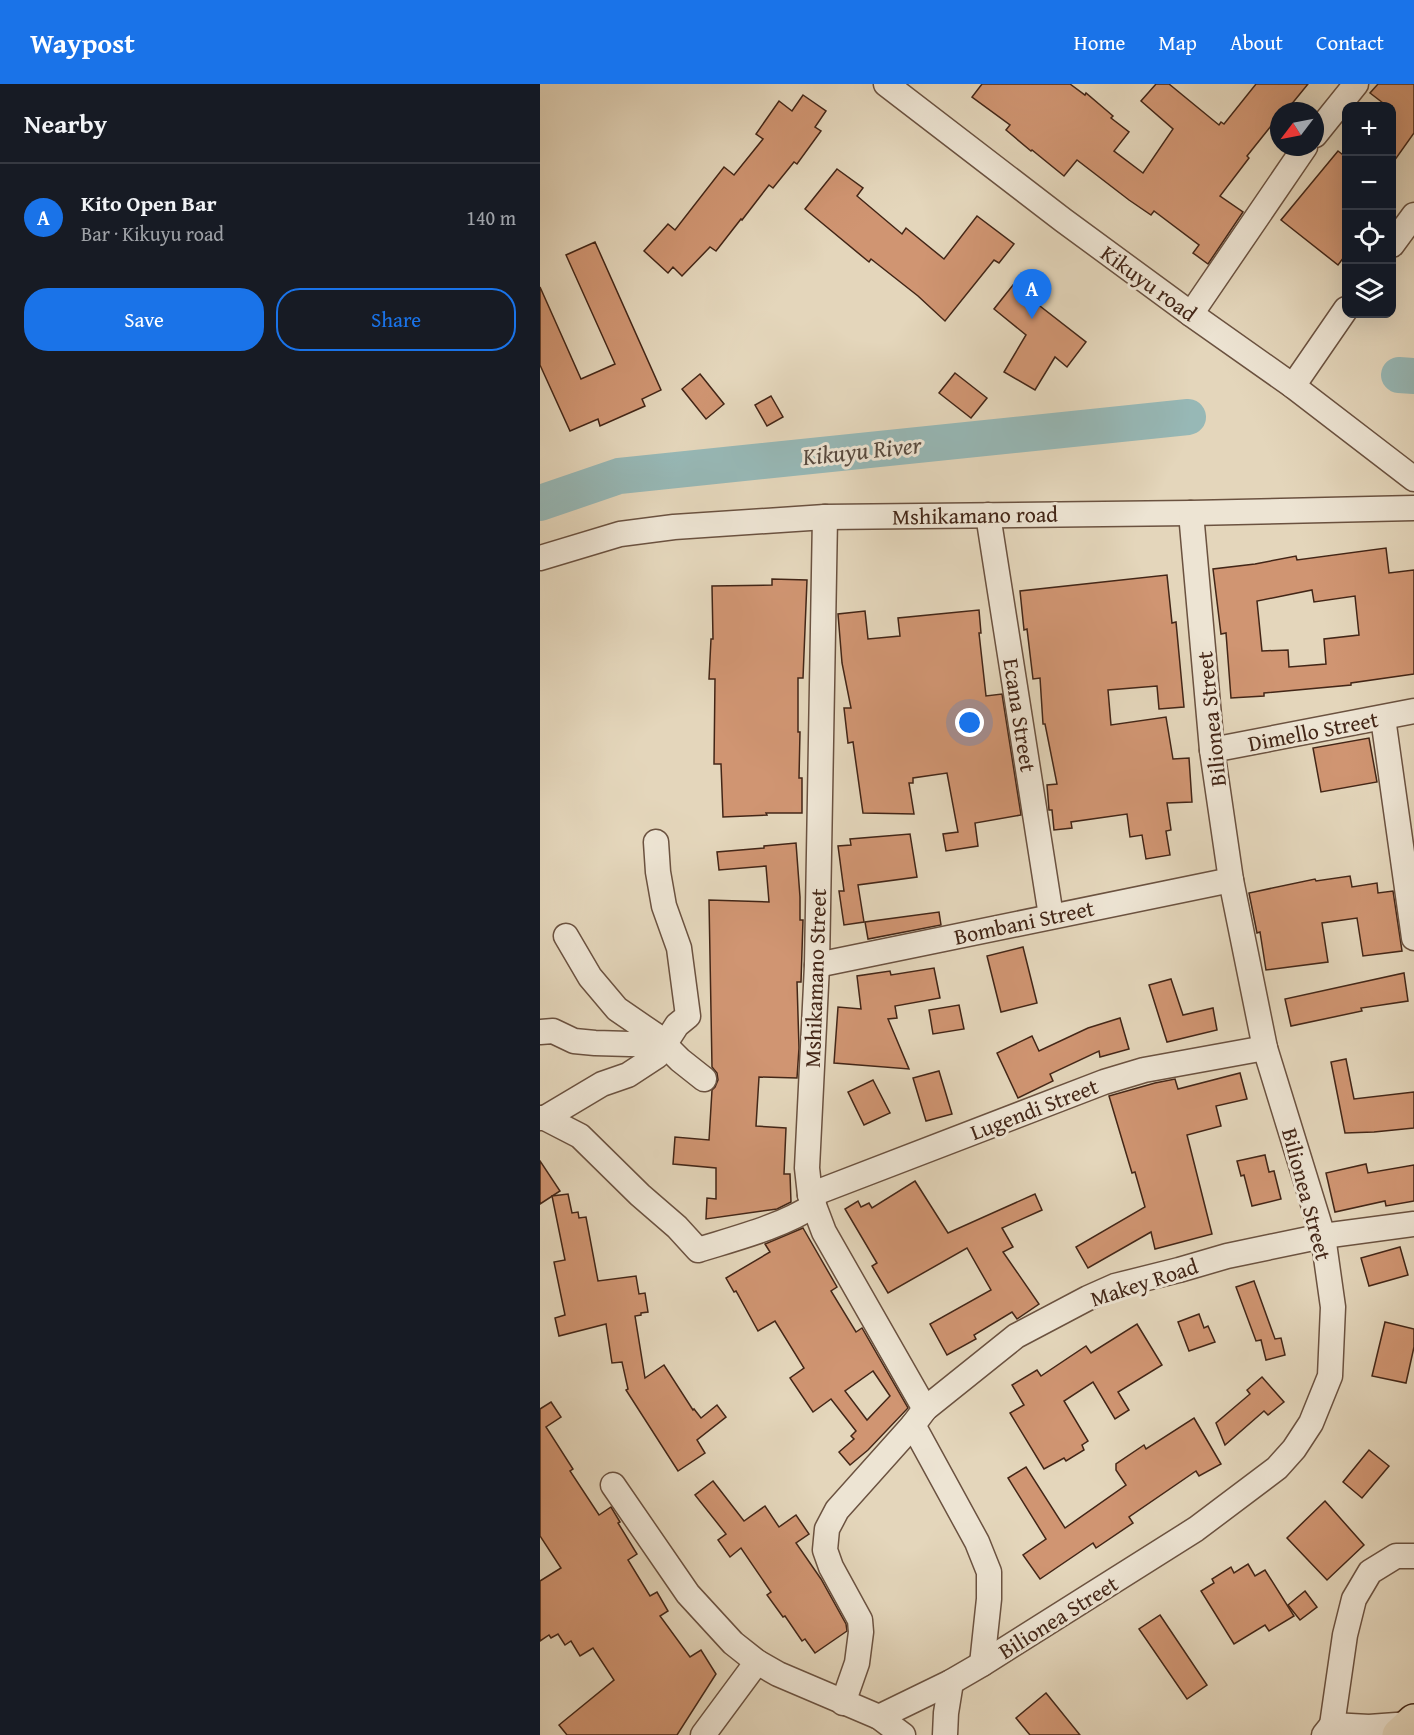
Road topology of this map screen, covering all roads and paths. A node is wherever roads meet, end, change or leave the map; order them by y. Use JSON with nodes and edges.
{"nodes":[{"id":1,"x":886,"y":84,"type":"edge"},
{"id":2,"x":1356,"y":84,"type":"edge"},
{"id":3,"x":1324,"y":124,"type":"edge"},
{"id":4,"x":1299,"y":156,"type":"edge"},
{"id":5,"x":1414,"y":215,"type":"edge"},
{"id":6,"x":1396,"y":240,"type":"edge"},
{"id":7,"x":1191,"y":314,"type":"junction"},
{"id":8,"x":1342,"y":316,"type":"edge"},
{"id":9,"x":1293,"y":386,"type":"junction"},
{"id":10,"x":1414,"y":479,"type":"edge"},
{"id":11,"x":1414,"y":507,"type":"edge"},
{"id":12,"x":1191,"y":513,"type":"junction"},
{"id":13,"x":988,"y":515,"type":"junction"},
{"id":14,"x":825,"y":517,"type":"junction"},
{"id":15,"x":540,"y":558,"type":"edge"},
{"id":16,"x":1414,"y":711,"type":"edge"},
{"id":17,"x":1383,"y":718,"type":"junction"},
{"id":18,"x":1212,"y":750,"type":"junction"},
{"id":19,"x":656,"y":842,"type":"dead end"},
{"id":20,"x":1231,"y":879,"type":"junction"},
{"id":21,"x":1051,"y":916,"type":"junction"},
{"id":22,"x":566,"y":936,"type":"dead end"},
{"id":23,"x":1414,"y":938,"type":"edge"},
{"id":24,"x":817,"y":965,"type":"junction"},
{"id":25,"x":540,"y":1032,"type":"edge"},
{"id":26,"x":665,"y":1045,"type":"junction"},
{"id":27,"x":1265,"y":1048,"type":"junction"},
{"id":28,"x":704,"y":1079,"type":"dead end"},
{"id":29,"x":542,"y":1118,"type":"edge"},
{"id":30,"x":812,"y":1200,"type":"junction"},
{"id":31,"x":1414,"y":1224,"type":"edge"},
{"id":32,"x":1323,"y":1236,"type":"junction"},
{"id":33,"x":919,"y":1417,"type":"junction"},
{"id":34,"x":613,"y":1485,"type":"dead end"},
{"id":35,"x":1414,"y":1556,"type":"edge"},
{"id":36,"x":758,"y":1662,"type":"junction"},
{"id":37,"x":982,"y":1664,"type":"junction"},
{"id":38,"x":951,"y":1682,"type":"junction"},
{"id":39,"x":843,"y":1703,"type":"junction"},
{"id":40,"x":879,"y":1717,"type":"junction"},
{"id":41,"x":1408,"y":1727,"type":"edge"},
{"id":42,"x":1328,"y":1730,"type":"edge"},
{"id":43,"x":703,"y":1735,"type":"edge"},
{"id":44,"x":903,"y":1735,"type":"edge"},
{"id":45,"x":945,"y":1735,"type":"edge"}],
"edges":[{"from":1,"to":7,"type":"street","name":"Kikuyu road"},
{"from":2,"to":3,"type":"street"},
{"from":4,"to":7,"type":"street"},
{"from":5,"to":6,"type":"street"},
{"from":7,"to":9,"type":"street","name":"Kikuyu road"},
{"from":8,"to":9,"type":"street"},
{"from":9,"to":10,"type":"street","name":"Kikuyu road"},
{"from":11,"to":12,"type":"street","name":"Mshikamano road"},
{"from":12,"to":13,"type":"street","name":"Mshikamano road"},
{"from":12,"to":18,"type":"street","name":"Bilionea Street"},
{"from":13,"to":14,"type":"street","name":"Mshikamano road"},
{"from":13,"to":21,"type":"street","name":"Ecana Street"},
{"from":14,"to":15,"type":"street","name":"Mshikamano road"},
{"from":14,"to":24,"type":"street","name":"Mshikamano Street"},
{"from":16,"to":17,"type":"street","name":"Dimello Street"},
{"from":17,"to":18,"type":"street","name":"Dimello Street"},
{"from":17,"to":23,"type":"street"},
{"from":18,"to":20,"type":"street","name":"Bilionea Street"},
{"from":19,"to":26,"type":"street"},
{"from":20,"to":21,"type":"street","name":"Bombani Street"},
{"from":20,"to":27,"type":"street","name":"Bilionea Street"},
{"from":21,"to":24,"type":"street","name":"Bombani Street"},
{"from":22,"to":26,"type":"street"},
{"from":24,"to":30,"type":"street","name":"Mshikamano Street"},
{"from":25,"to":26,"type":"street"},
{"from":26,"to":28,"type":"street"},
{"from":26,"to":29,"type":"street"},
{"from":27,"to":30,"type":"street","name":"Lugendi Street"},
{"from":27,"to":32,"type":"street","name":"Bilionea Street"},
{"from":29,"to":30,"type":"street","name":"Lugendi Street"},
{"from":30,"to":33,"type":"street","name":"Mshikamano Street"},
{"from":31,"to":32,"type":"street","name":"Makey Road"},
{"from":32,"to":33,"type":"street","name":"Makey Road"},
{"from":32,"to":37,"type":"street","name":"Bilionea Street"},
{"from":33,"to":37,"type":"street","name":"Mshikamano Street"},
{"from":33,"to":39,"type":"street","name":"Makey Road"},
{"from":34,"to":36,"type":"street"},
{"from":35,"to":42,"type":"street"},
{"from":36,"to":39,"type":"street"},
{"from":36,"to":43,"type":"street"},
{"from":37,"to":38,"type":"street","name":"Bilionea Street"},
{"from":38,"to":40,"type":"street","name":"Bilionea Street"},
{"from":38,"to":45,"type":"street"},
{"from":39,"to":40,"type":"street"},
{"from":40,"to":44,"type":"street"},
{"from":41,"to":42,"type":"street"}]}
